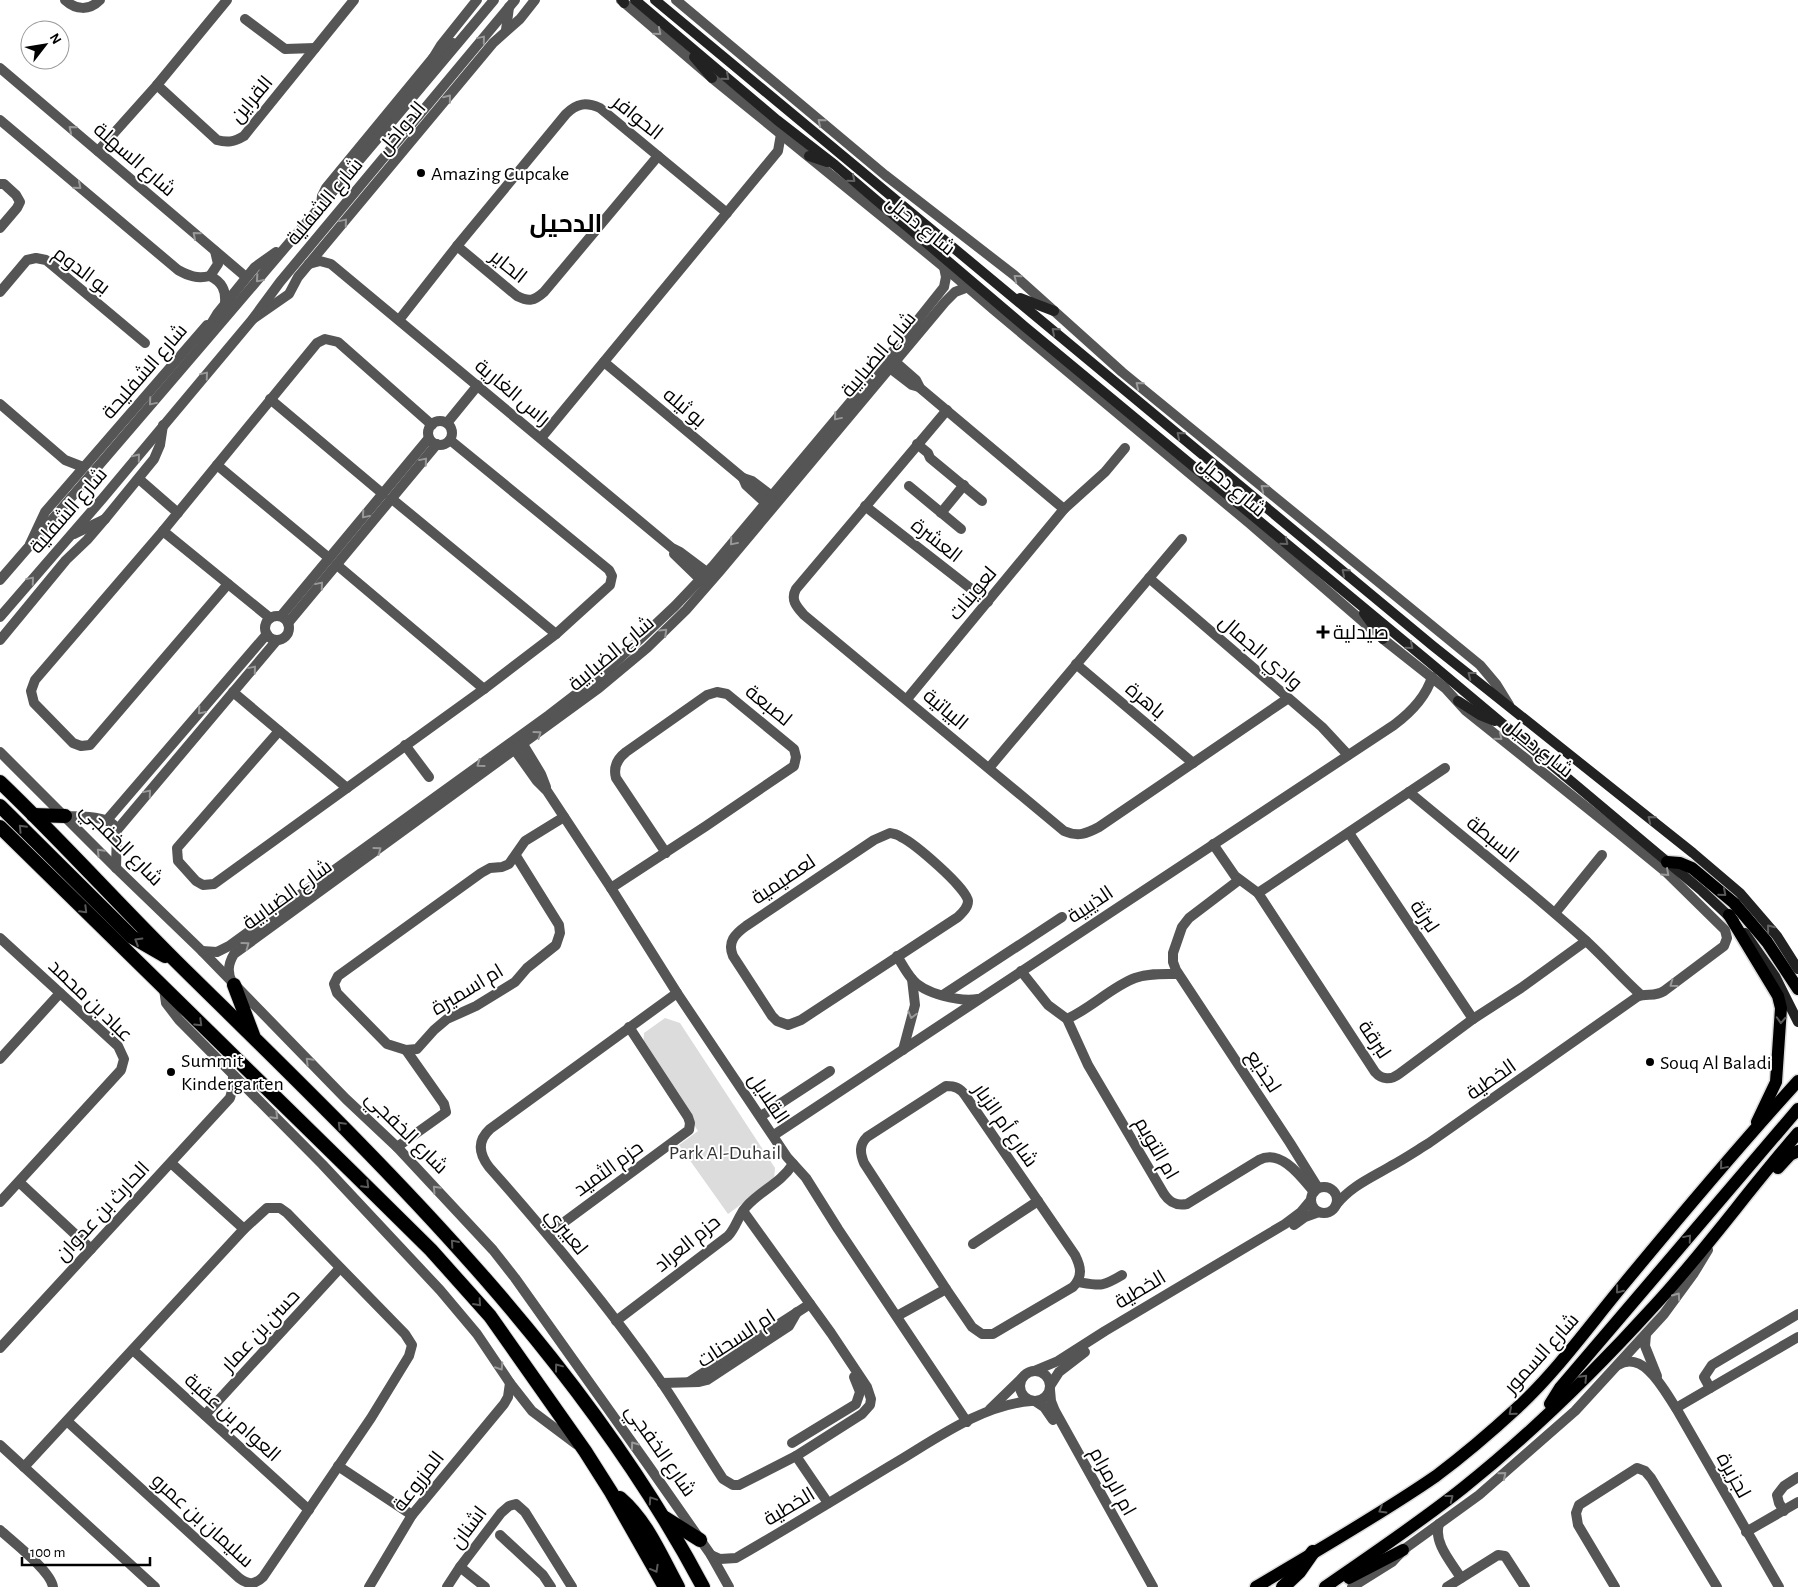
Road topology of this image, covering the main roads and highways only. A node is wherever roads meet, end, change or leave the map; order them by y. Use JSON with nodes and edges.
{"nodes":[{"id":1,"x":635,"y":0,"type":"edge"},
{"id":2,"x":656,"y":0,"type":"edge"},
{"id":3,"x":670,"y":30,"type":"junction"},
{"id":4,"x":712,"y":78,"type":"road end"},
{"id":5,"x":777,"y":120,"type":"junction"},
{"id":6,"x":780,"y":134,"type":"road end"},
{"id":7,"x":809,"y":156,"type":"road end"},
{"id":8,"x":835,"y":165,"type":"junction"},
{"id":9,"x":1011,"y":294,"type":"junction"},
{"id":10,"x":994,"y":310,"type":"road end"},
{"id":11,"x":1054,"y":311,"type":"road end"},
{"id":12,"x":1013,"y":316,"type":"junction"},
{"id":13,"x":1353,"y":598,"type":"junction"},
{"id":14,"x":1383,"y":639,"type":"road end"},
{"id":15,"x":1458,"y":701,"type":"road end"},
{"id":16,"x":1505,"y":726,"type":"junction"},
{"id":17,"x":0,"y":782,"type":"edge"},
{"id":18,"x":0,"y":806,"type":"edge"},
{"id":19,"x":33,"y":815,"type":"junction"},
{"id":20,"x":66,"y":816,"type":"road end"},
{"id":21,"x":0,"y":826,"type":"edge"},
{"id":22,"x":1667,"y":862,"type":"junction"},
{"id":23,"x":1729,"y":916,"type":"junction"},
{"id":24,"x":180,"y":966,"type":"junction"},
{"id":25,"x":1798,"y":969,"type":"edge"},
{"id":26,"x":234,"y":985,"type":"road end"},
{"id":27,"x":1798,"y":989,"type":"edge"},
{"id":28,"x":1798,"y":1022,"type":"edge"},
{"id":29,"x":254,"y":1038,"type":"junction"},
{"id":30,"x":1798,"y":1081,"type":"edge"},
{"id":31,"x":1798,"y":1109,"type":"edge"},
{"id":32,"x":1755,"y":1129,"type":"junction"},
{"id":33,"x":1798,"y":1133,"type":"edge"},
{"id":34,"x":1798,"y":1150,"type":"edge"},
{"id":35,"x":1719,"y":1229,"type":"junction"},
{"id":36,"x":1536,"y":1425,"type":"junction"},
{"id":37,"x":611,"y":1492,"type":"junction"},
{"id":38,"x":664,"y":1518,"type":"junction"},
{"id":39,"x":700,"y":1540,"type":"road end"},
{"id":40,"x":1402,"y":1550,"type":"road end"},
{"id":41,"x":1312,"y":1552,"type":"junction"},
{"id":42,"x":665,"y":1587,"type":"edge"},
{"id":43,"x":678,"y":1587,"type":"edge"},
{"id":44,"x":703,"y":1587,"type":"edge"},
{"id":45,"x":1256,"y":1587,"type":"edge"},
{"id":46,"x":1283,"y":1587,"type":"edge"},
{"id":47,"x":1326,"y":1587,"type":"edge"}],
"edges":[{"from":1,"to":3,"type":"main road","name":"شارع دحيل"},
{"from":2,"to":9,"type":"main road","name":"شارع دحيل"},
{"from":3,"to":4,"type":"main road"},
{"from":3,"to":5,"type":"main road","name":"شارع دحيل","one_way":true},
{"from":5,"to":6,"type":"main road"},
{"from":5,"to":8,"type":"main road","name":"شارع دحيل"},
{"from":7,"to":8,"type":"main road"},
{"from":8,"to":12,"type":"main road","name":"شارع دحيل","one_way":true},
{"from":9,"to":11,"type":"main road"},
{"from":25,"to":9,"type":"main road","name":"شارع دحيل","one_way":true},
{"from":10,"to":12,"type":"main road"},
{"from":12,"to":13,"type":"main road","name":"شارع دحيل","one_way":true},
{"from":13,"to":14,"type":"main road"},
{"from":13,"to":16,"type":"main road","name":"شارع دحيل","one_way":true},
{"from":15,"to":16,"type":"main road"},
{"from":16,"to":22,"type":"main road","name":"شارع دحيل"},
{"from":17,"to":19,"type":"highway","name":"شارع الخفجي"},
{"from":24,"to":18,"type":"highway","one_way":true},
{"from":19,"to":20,"type":"highway"},
{"from":19,"to":24,"type":"highway","name":"شارع الخفجي"},
{"from":21,"to":37,"type":"highway","one_way":true},
{"from":22,"to":23,"type":"main road","name":"شارع دحيل"},
{"from":22,"to":27,"type":"main road","one_way":true},
{"from":23,"to":28,"type":"main road","name":"شارع دحيل"},
{"from":23,"to":32,"type":"main road","one_way":true},
{"from":24,"to":29,"type":"highway","name":"شارع الخفجي"},
{"from":26,"to":29,"type":"highway"},
{"from":38,"to":29,"type":"highway","name":"شارع الخفجي","one_way":true},
{"from":30,"to":32,"type":"main road","name":"شارع السمور"},
{"from":36,"to":31,"type":"main road","one_way":true},
{"from":32,"to":41,"type":"main road","name":"شارع السمور","one_way":true},
{"from":33,"to":35,"type":"main road"},
{"from":34,"to":35,"type":"main road"},
{"from":36,"to":35,"type":"main road","one_way":true},
{"from":47,"to":36,"type":"main road","one_way":true},
{"from":37,"to":42,"type":"highway","one_way":true},
{"from":37,"to":43,"type":"highway"},
{"from":38,"to":39,"type":"highway"},
{"from":38,"to":44,"type":"highway","name":"شارع الخفجي"},
{"from":40,"to":47,"type":"main road"},
{"from":41,"to":45,"type":"main road","name":"شارع السمور"},
{"from":41,"to":46,"type":"highway"}]}
